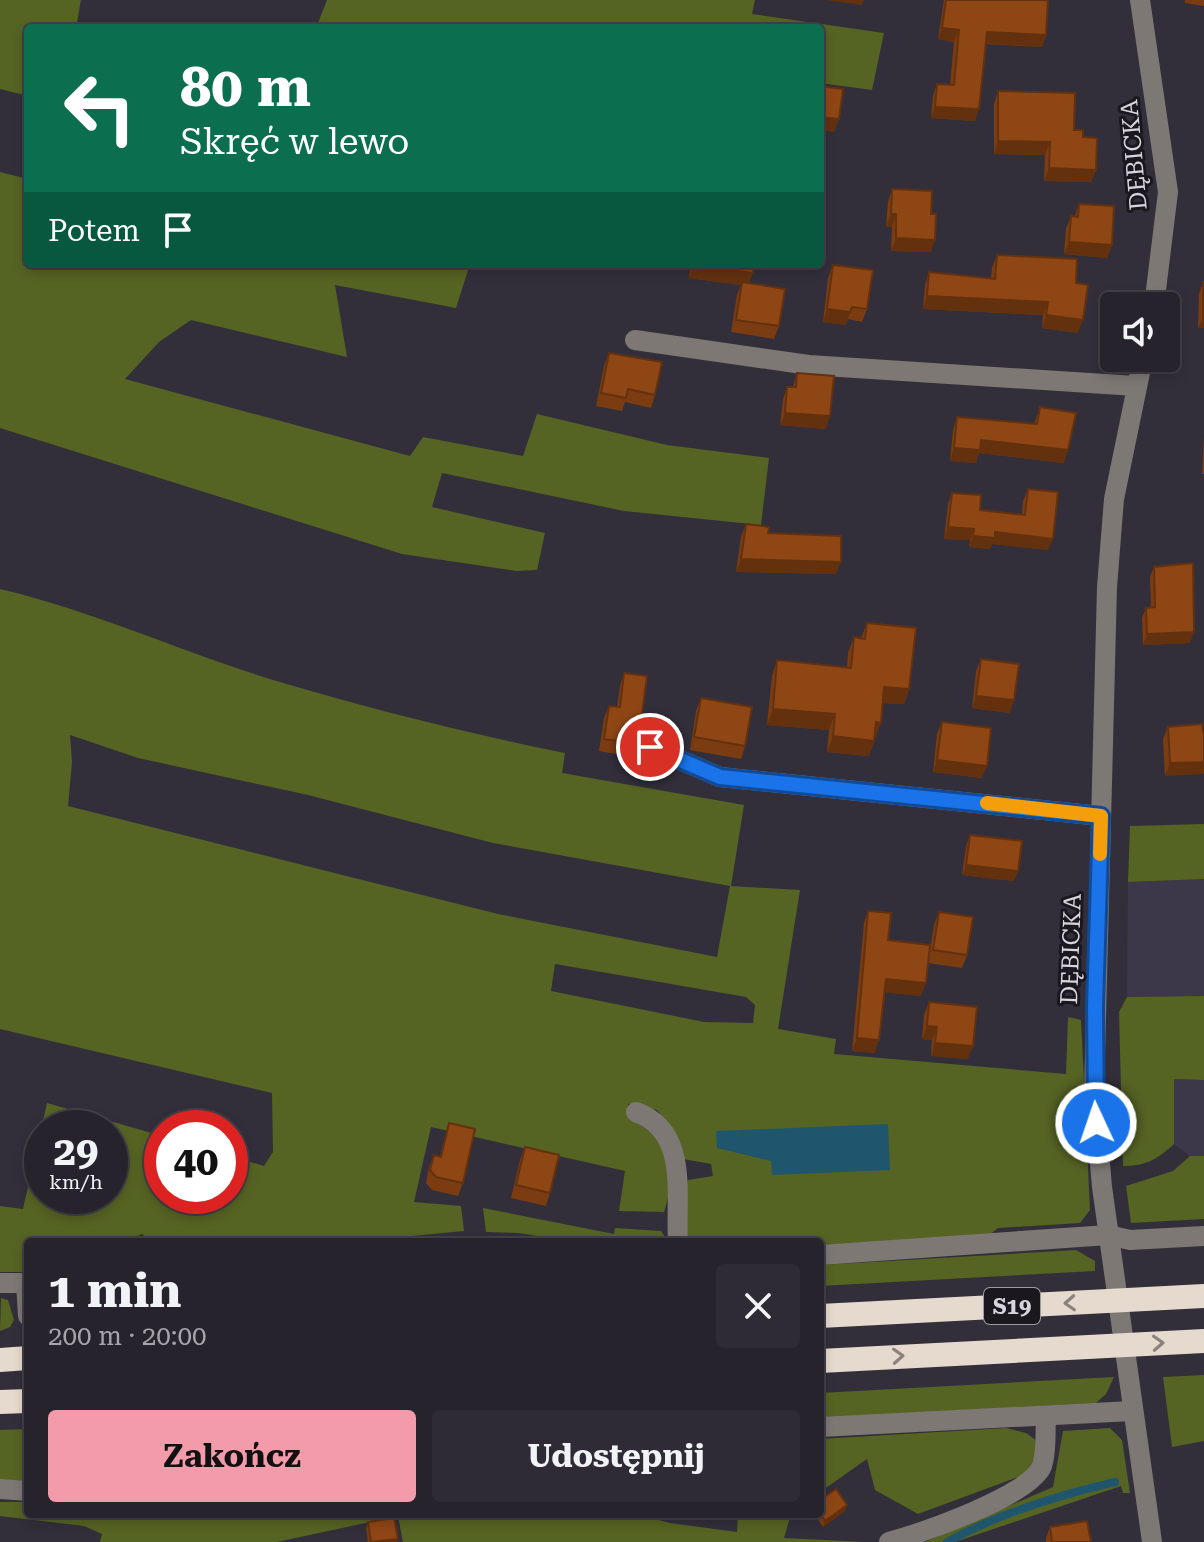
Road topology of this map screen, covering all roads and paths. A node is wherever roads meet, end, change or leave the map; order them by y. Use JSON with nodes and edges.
{"nodes":[{"id":1,"x":1140,"y":0,"type":"edge"},
{"id":2,"x":1156,"y":292,"type":"edge"},
{"id":3,"x":635,"y":340,"type":"dead end"},
{"id":4,"x":1140,"y":372,"type":"edge"},
{"id":5,"x":1136,"y":386,"type":"junction"},
{"id":6,"x":650,"y":747,"type":"dead end"},
{"id":7,"x":1101,"y":816,"type":"junction"},
{"id":8,"x":636,"y":1112,"type":"dead end"},
{"id":9,"x":1108,"y":1235,"type":"junction"},
{"id":10,"x":1204,"y":1236,"type":"edge"},
{"id":11,"x":678,"y":1238,"type":"edge"},
{"id":12,"x":824,"y":1255,"type":"edge"},
{"id":13,"x":0,"y":1283,"type":"edge"},
{"id":14,"x":24,"y":1283,"type":"edge"},
{"id":15,"x":1204,"y":1296,"type":"edge"},
{"id":16,"x":824,"y":1316,"type":"edge"},
{"id":17,"x":1204,"y":1341,"type":"edge"},
{"id":18,"x":24,"y":1358,"type":"edge"},
{"id":19,"x":0,"y":1360,"type":"edge"},
{"id":20,"x":824,"y":1361,"type":"edge"},
{"id":21,"x":24,"y":1401,"type":"edge"},
{"id":22,"x":0,"y":1402,"type":"edge"},
{"id":23,"x":1132,"y":1411,"type":"junction"},
{"id":24,"x":1046,"y":1416,"type":"junction"},
{"id":25,"x":824,"y":1427,"type":"edge"},
{"id":26,"x":0,"y":1489,"type":"edge"},
{"id":27,"x":24,"y":1491,"type":"edge"},
{"id":28,"x":889,"y":1542,"type":"edge"},
{"id":29,"x":1152,"y":1542,"type":"edge"}],
"edges":[{"from":1,"to":2,"type":"street","name":"DĘBICKA"},
{"from":3,"to":5,"type":"street"},
{"from":4,"to":5,"type":"street","name":"DĘBICKA"},
{"from":5,"to":7,"type":"street","name":"DĘBICKA"},
{"from":6,"to":7,"type":"street"},
{"from":7,"to":9,"type":"street","name":"DĘBICKA"},
{"from":8,"to":11,"type":"street"},
{"from":9,"to":10,"type":"street"},
{"from":9,"to":12,"type":"street"},
{"from":9,"to":23,"type":"street","name":"DĘBICKA"},
{"from":13,"to":14,"type":"street"},
{"from":15,"to":16,"type":"highway","number":"S19","one_way":true},
{"from":20,"to":17,"type":"highway","number":"S19","one_way":true},
{"from":18,"to":19,"type":"highway"},
{"from":21,"to":22,"type":"highway"},
{"from":23,"to":24,"type":"street"},
{"from":23,"to":29,"type":"street","name":"DĘBICKA"},
{"from":24,"to":25,"type":"street"},
{"from":24,"to":28,"type":"street"},
{"from":26,"to":27,"type":"street"}]}
